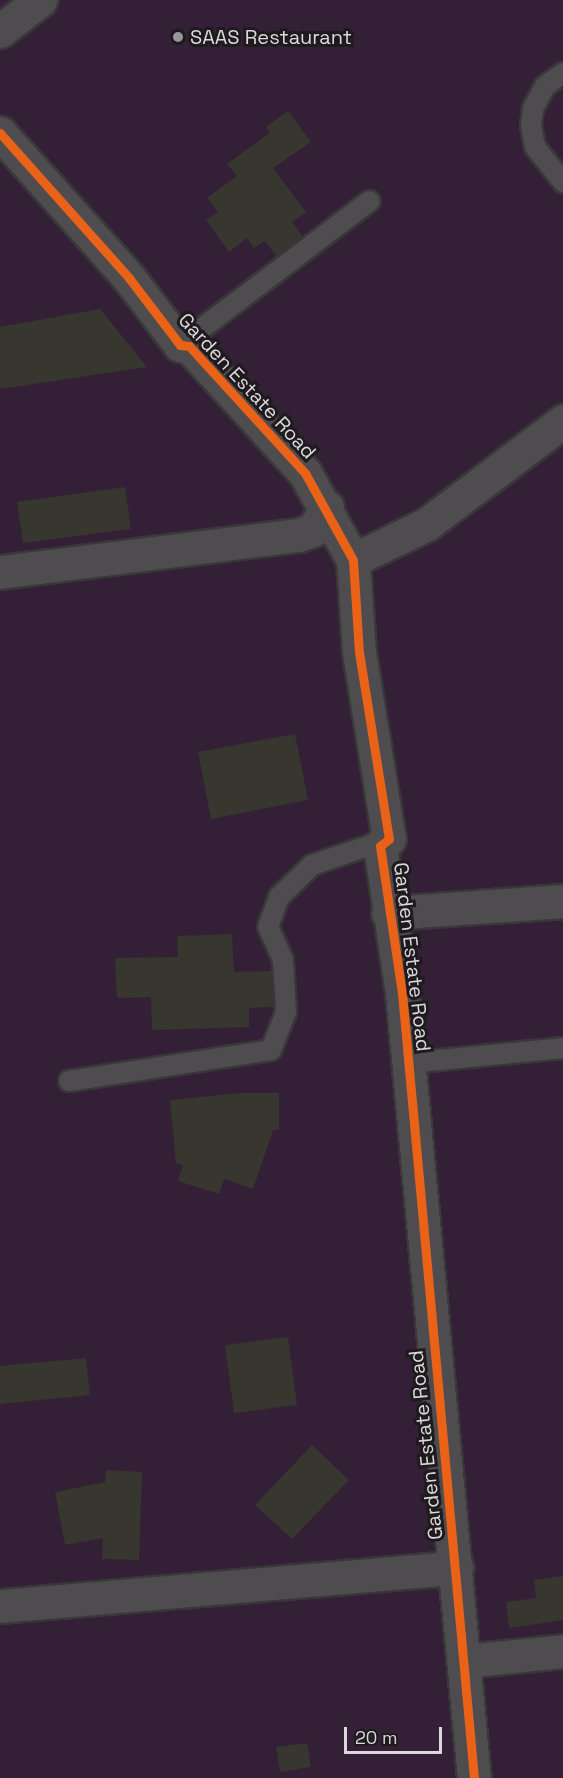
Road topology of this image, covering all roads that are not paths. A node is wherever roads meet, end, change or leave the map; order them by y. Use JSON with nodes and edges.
{"nodes":[{"id":1,"x":39,"y":0,"type":"edge"},
{"id":2,"x":0,"y":31,"type":"edge"},
{"id":3,"x":563,"y":73,"type":"edge"},
{"id":4,"x":0,"y":133,"type":"edge"},
{"id":5,"x":563,"y":182,"type":"edge"},
{"id":6,"x":370,"y":201,"type":"dead end"},
{"id":7,"x":180,"y":345,"type":"junction"},
{"id":8,"x":563,"y":421,"type":"edge"},
{"id":9,"x":327,"y":507,"type":"junction"},
{"id":10,"x":353,"y":560,"type":"junction"},
{"id":11,"x":0,"y":572,"type":"edge"},
{"id":12,"x":389,"y":839,"type":"junction"},
{"id":13,"x":563,"y":901,"type":"edge"},
{"id":14,"x":388,"y":913,"type":"junction"},
{"id":15,"x":563,"y":1048,"type":"edge"},
{"id":16,"x":408,"y":1063,"type":"junction"},
{"id":17,"x":69,"y":1081,"type":"dead end"},
{"id":18,"x":456,"y":1568,"type":"junction"},
{"id":19,"x":0,"y":1606,"type":"edge"},
{"id":20,"x":563,"y":1651,"type":"edge"},
{"id":21,"x":465,"y":1661,"type":"junction"},
{"id":22,"x":474,"y":1778,"type":"edge"}],
"edges":[{"from":1,"to":2,"type":"street"},
{"from":3,"to":5,"type":"lane"},
{"from":4,"to":7,"type":"street","name":"Garden Estate Road"},
{"from":6,"to":7,"type":"lane"},
{"from":7,"to":9,"type":"street","name":"Garden Estate Road"},
{"from":8,"to":10,"type":"street"},
{"from":9,"to":10,"type":"street","name":"Garden Estate Road"},
{"from":9,"to":11,"type":"street"},
{"from":10,"to":12,"type":"street","name":"Garden Estate Road"},
{"from":12,"to":14,"type":"street","name":"Garden Estate Road"},
{"from":12,"to":17,"type":"lane"},
{"from":13,"to":14,"type":"street"},
{"from":14,"to":16,"type":"street","name":"Garden Estate Road"},
{"from":15,"to":16,"type":"lane"},
{"from":16,"to":18,"type":"street","name":"Garden Estate Road"},
{"from":18,"to":19,"type":"street"},
{"from":18,"to":21,"type":"street","name":"Garden Estate Road"},
{"from":20,"to":21,"type":"street"},
{"from":21,"to":22,"type":"street","name":"Garden Estate Road"}]}
